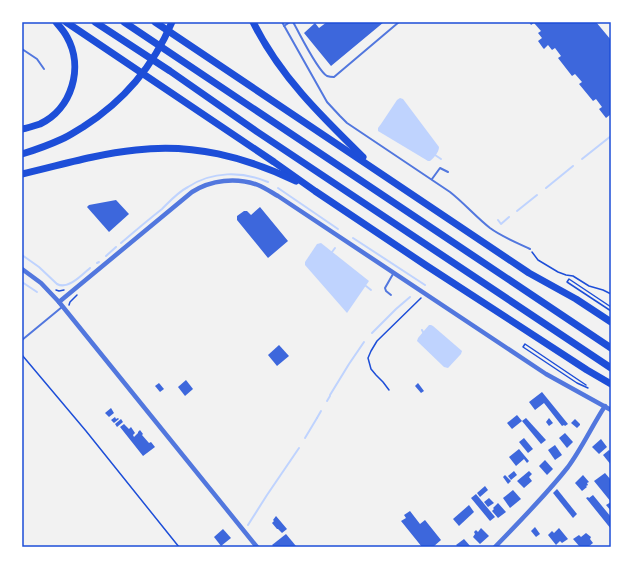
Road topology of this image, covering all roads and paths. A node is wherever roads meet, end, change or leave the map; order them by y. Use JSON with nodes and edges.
{"nodes":[{"id":1,"x":56,"y":22,"type":"edge"},
{"id":2,"x":66,"y":22,"type":"edge"},
{"id":3,"x":94,"y":22,"type":"edge"},
{"id":4,"x":124,"y":22,"type":"edge"},
{"id":5,"x":155,"y":22,"type":"edge"},
{"id":6,"x":172,"y":22,"type":"edge"},
{"id":7,"x":253,"y":22,"type":"edge"},
{"id":8,"x":282,"y":22,"type":"edge"},
{"id":9,"x":292,"y":22,"type":"edge"},
{"id":10,"x":399,"y":22,"type":"edge"},
{"id":11,"x":284,"y":26,"type":"junction"},
{"id":12,"x":22,"y":49,"type":"edge"},
{"id":13,"x":44,"y":69,"type":"dead end"},
{"id":14,"x":22,"y":129,"type":"edge"},
{"id":15,"x":22,"y":154,"type":"edge"},
{"id":16,"x":376,"y":170,"type":"junction"},
{"id":17,"x":448,"y":172,"type":"dead end"},
{"id":18,"x":22,"y":174,"type":"edge"},
{"id":19,"x":432,"y":179,"type":"junction"},
{"id":20,"x":315,"y":191,"type":"junction"},
{"id":21,"x":530,"y":249,"type":"joint"},
{"id":22,"x":22,"y":269,"type":"edge"},
{"id":23,"x":394,"y":273,"type":"junction"},
{"id":24,"x":78,"y":291,"type":"dead end"},
{"id":25,"x":424,"y":294,"type":"junction"},
{"id":26,"x":611,"y":294,"type":"edge"},
{"id":27,"x":391,"y":295,"type":"dead end"},
{"id":28,"x":59,"y":302,"type":"junction"},
{"id":29,"x":63,"y":307,"type":"junction"},
{"id":30,"x":611,"y":307,"type":"edge"},
{"id":31,"x":70,"y":308,"type":"dead end"},
{"id":32,"x":611,"y":311,"type":"edge"},
{"id":33,"x":611,"y":322,"type":"edge"},
{"id":34,"x":22,"y":340,"type":"edge"},
{"id":35,"x":611,"y":348,"type":"edge"},
{"id":36,"x":22,"y":355,"type":"edge"},
{"id":37,"x":611,"y":368,"type":"edge"},
{"id":38,"x":611,"y":384,"type":"edge"},
{"id":39,"x":586,"y":385,"type":"dead end"},
{"id":40,"x":588,"y":388,"type":"dead end"},
{"id":41,"x":389,"y":390,"type":"dead end"},
{"id":42,"x":605,"y":406,"type":"junction"},
{"id":43,"x":611,"y":410,"type":"edge"},
{"id":44,"x":179,"y":547,"type":"edge"},
{"id":45,"x":257,"y":547,"type":"edge"},
{"id":46,"x":495,"y":547,"type":"edge"}],
"edges":[{"from":1,"to":14,"type":"highway"},
{"from":2,"to":20,"type":"highway"},
{"from":3,"to":37,"type":"highway"},
{"from":4,"to":35,"type":"highway"},
{"from":5,"to":16,"type":"highway"},
{"from":6,"to":15,"type":"highway"},
{"from":7,"to":16,"type":"highway"},
{"from":8,"to":11,"type":"lane"},
{"from":9,"to":10,"type":"lane"},
{"from":9,"to":11,"type":"lane"},
{"from":11,"to":19,"type":"lane"},
{"from":12,"to":13,"type":"lane"},
{"from":16,"to":33,"type":"highway"},
{"from":17,"to":19,"type":"lane"},
{"from":18,"to":20,"type":"highway"},
{"from":19,"to":21,"type":"lane"},
{"from":20,"to":38,"type":"highway"},
{"from":21,"to":26,"type":"path"},
{"from":22,"to":28,"type":"street"},
{"from":23,"to":25,"type":"street"},
{"from":23,"to":27,"type":"lane"},
{"from":23,"to":28,"type":"street"},
{"from":24,"to":31,"type":"path"},
{"from":25,"to":41,"type":"path"},
{"from":25,"to":42,"type":"street"},
{"from":28,"to":29,"type":"street"},
{"from":29,"to":34,"type":"lane"},
{"from":29,"to":45,"type":"street"},
{"from":30,"to":32,"type":"path"},
{"from":36,"to":44,"type":"path"},
{"from":39,"to":40,"type":"path"},
{"from":42,"to":43,"type":"street"},
{"from":42,"to":46,"type":"street"}]}
